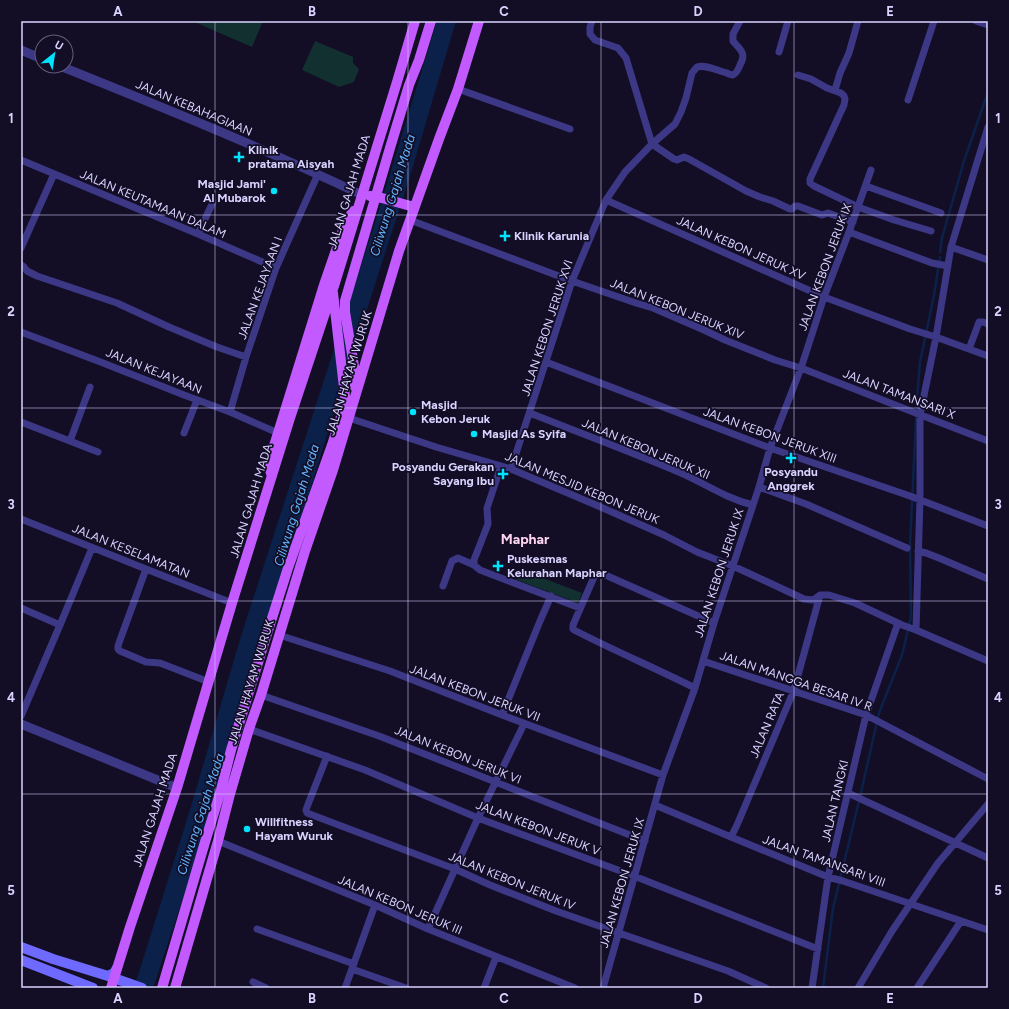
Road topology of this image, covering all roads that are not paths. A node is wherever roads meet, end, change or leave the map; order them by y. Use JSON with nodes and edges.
{"nodes":[{"id":1,"x":415,"y":21,"type":"edge"},
{"id":2,"x":431,"y":21,"type":"edge"},
{"id":3,"x":479,"y":21,"type":"edge"},
{"id":4,"x":592,"y":21,"type":"edge"},
{"id":5,"x":740,"y":21,"type":"edge"},
{"id":6,"x":788,"y":21,"type":"edge"},
{"id":7,"x":858,"y":21,"type":"edge"},
{"id":8,"x":934,"y":21,"type":"edge"},
{"id":9,"x":976,"y":21,"type":"edge"},
{"id":10,"x":988,"y":25,"type":"edge"},
{"id":11,"x":21,"y":50,"type":"edge"},
{"id":12,"x":779,"y":52,"type":"dead end"},
{"id":13,"x":34,"y":56,"type":"edge"},
{"id":14,"x":74,"y":72,"type":"edge"},
{"id":15,"x":798,"y":75,"type":"dead end"},
{"id":16,"x":458,"y":89,"type":"junction"},
{"id":17,"x":835,"y":90,"type":"junction"},
{"id":18,"x":908,"y":100,"type":"dead end"},
{"id":19,"x":988,"y":127,"type":"edge"},
{"id":20,"x":570,"y":129,"type":"dead end"},
{"id":21,"x":652,"y":144,"type":"junction"},
{"id":22,"x":21,"y":160,"type":"edge"},
{"id":23,"x":871,"y":170,"type":"dead end"},
{"id":24,"x":54,"y":174,"type":"junction"},
{"id":25,"x":318,"y":174,"type":"junction"},
{"id":26,"x":866,"y":186,"type":"junction"},
{"id":27,"x":379,"y":198,"type":"junction"},
{"id":28,"x":360,"y":200,"type":"junction"},
{"id":29,"x":606,"y":200,"type":"junction"},
{"id":30,"x":213,"y":202,"type":"dead end"},
{"id":31,"x":414,"y":207,"type":"junction"},
{"id":32,"x":858,"y":207,"type":"junction"},
{"id":33,"x":941,"y":213,"type":"dead end"},
{"id":34,"x":410,"y":220,"type":"junction"},
{"id":35,"x":853,"y":222,"type":"junction"},
{"id":36,"x":931,"y":231,"type":"dead end"},
{"id":37,"x":850,"y":232,"type":"junction"},
{"id":38,"x":198,"y":234,"type":"junction"},
{"id":39,"x":951,"y":247,"type":"junction"},
{"id":40,"x":21,"y":248,"type":"edge"},
{"id":41,"x":988,"y":260,"type":"edge"},
{"id":42,"x":21,"y":265,"type":"edge"},
{"id":43,"x":941,"y":265,"type":"junction"},
{"id":44,"x":276,"y":268,"type":"junction"},
{"id":45,"x":572,"y":281,"type":"junction"},
{"id":46,"x":334,"y":286,"type":"junction"},
{"id":47,"x":824,"y":297,"type":"junction"},
{"id":48,"x":988,"y":324,"type":"edge"},
{"id":49,"x":21,"y":332,"type":"edge"},
{"id":50,"x":933,"y":336,"type":"junction"},
{"id":51,"x":969,"y":349,"type":"junction"},
{"id":52,"x":988,"y":356,"type":"edge"},
{"id":53,"x":246,"y":357,"type":"junction"},
{"id":54,"x":546,"y":362,"type":"junction"},
{"id":55,"x":801,"y":368,"type":"junction"},
{"id":56,"x":90,"y":387,"type":"dead end"},
{"id":57,"x":197,"y":400,"type":"junction"},
{"id":58,"x":230,"y":412,"type":"junction"},
{"id":59,"x":530,"y":413,"type":"junction"},
{"id":60,"x":920,"y":414,"type":"junction"},
{"id":61,"x":349,"y":418,"type":"junction"},
{"id":62,"x":21,"y":422,"type":"edge"},
{"id":63,"x":184,"y":433,"type":"dead end"},
{"id":64,"x":278,"y":433,"type":"junction"},
{"id":65,"x":70,"y":441,"type":"junction"},
{"id":66,"x":988,"y":441,"type":"edge"},
{"id":67,"x":770,"y":448,"type":"junction"},
{"id":68,"x":98,"y":452,"type":"dead end"},
{"id":69,"x":501,"y":466,"type":"junction"},
{"id":70,"x":511,"y":469,"type":"junction"},
{"id":71,"x":272,"y":476,"type":"junction"},
{"id":72,"x":328,"y":485,"type":"junction"},
{"id":73,"x":759,"y":487,"type":"junction"},
{"id":74,"x":919,"y":499,"type":"junction"},
{"id":75,"x":753,"y":505,"type":"junction"},
{"id":76,"x":21,"y":519,"type":"edge"},
{"id":77,"x":988,"y":526,"type":"edge"},
{"id":78,"x":92,"y":548,"type":"junction"},
{"id":79,"x":907,"y":548,"type":"dead end"},
{"id":80,"x":918,"y":551,"type":"junction"},
{"id":81,"x":474,"y":565,"type":"junction"},
{"id":82,"x":733,"y":566,"type":"junction"},
{"id":83,"x":146,"y":569,"type":"junction"},
{"id":84,"x":988,"y":579,"type":"edge"},
{"id":85,"x":443,"y":586,"type":"dead end"},
{"id":86,"x":820,"y":595,"type":"junction"},
{"id":87,"x":551,"y":596,"type":"junction"},
{"id":88,"x":232,"y":603,"type":"junction"},
{"id":89,"x":21,"y":608,"type":"edge"},
{"id":90,"x":580,"y":608,"type":"junction"},
{"id":91,"x":714,"y":623,"type":"junction"},
{"id":92,"x":900,"y":624,"type":"junction"},
{"id":93,"x":60,"y":625,"type":"junction"},
{"id":94,"x":915,"y":630,"type":"junction"},
{"id":95,"x":279,"y":635,"type":"junction"},
{"id":96,"x":703,"y":661,"type":"junction"},
{"id":97,"x":988,"y":661,"type":"edge"},
{"id":98,"x":208,"y":682,"type":"junction"},
{"id":99,"x":695,"y":688,"type":"junction"},
{"id":100,"x":794,"y":690,"type":"junction"},
{"id":101,"x":261,"y":695,"type":"junction"},
{"id":102,"x":502,"y":715,"type":"junction"},
{"id":103,"x":866,"y":715,"type":"junction"},
{"id":104,"x":21,"y":716,"type":"edge"},
{"id":105,"x":21,"y":724,"type":"edge"},
{"id":106,"x":524,"y":724,"type":"junction"},
{"id":107,"x":249,"y":729,"type":"junction"},
{"id":108,"x":327,"y":756,"type":"junction"},
{"id":109,"x":663,"y":776,"type":"junction"},
{"id":110,"x":988,"y":779,"type":"edge"},
{"id":111,"x":496,"y":782,"type":"junction"},
{"id":112,"x":177,"y":788,"type":"junction"},
{"id":113,"x":851,"y":795,"type":"junction"},
{"id":114,"x":988,"y":804,"type":"edge"},
{"id":115,"x":655,"y":805,"type":"junction"},
{"id":116,"x":478,"y":818,"type":"junction"},
{"id":117,"x":730,"y":837,"type":"junction"},
{"id":118,"x":218,"y":841,"type":"junction"},
{"id":119,"x":645,"y":841,"type":"junction"},
{"id":120,"x":954,"y":843,"type":"junction"},
{"id":121,"x":988,"y":858,"type":"edge"},
{"id":122,"x":454,"y":869,"type":"junction"},
{"id":123,"x":634,"y":876,"type":"junction"},
{"id":124,"x":835,"y":879,"type":"junction"},
{"id":125,"x":910,"y":904,"type":"junction"},
{"id":126,"x":375,"y":905,"type":"junction"},
{"id":127,"x":961,"y":921,"type":"junction"},
{"id":128,"x":257,"y":928,"type":"dead end"},
{"id":129,"x":428,"y":929,"type":"junction"},
{"id":130,"x":988,"y":930,"type":"edge"},
{"id":131,"x":619,"y":932,"type":"junction"},
{"id":132,"x":21,"y":947,"type":"edge"},
{"id":133,"x":818,"y":949,"type":"junction"},
{"id":134,"x":496,"y":957,"type":"junction"},
{"id":135,"x":52,"y":959,"type":"junction"},
{"id":136,"x":21,"y":960,"type":"edge"},
{"id":137,"x":353,"y":966,"type":"junction"},
{"id":138,"x":48,"y":971,"type":"junction"},
{"id":139,"x":111,"y":981,"type":"edge"},
{"id":140,"x":253,"y":982,"type":"dead end"},
{"id":141,"x":137,"y":986,"type":"edge"},
{"id":142,"x":94,"y":988,"type":"edge"},
{"id":143,"x":162,"y":988,"type":"edge"},
{"id":144,"x":175,"y":988,"type":"edge"},
{"id":145,"x":266,"y":988,"type":"edge"},
{"id":146,"x":345,"y":988,"type":"edge"},
{"id":147,"x":406,"y":988,"type":"edge"},
{"id":148,"x":484,"y":988,"type":"edge"},
{"id":149,"x":575,"y":988,"type":"edge"},
{"id":150,"x":603,"y":988,"type":"edge"},
{"id":151,"x":766,"y":988,"type":"edge"},
{"id":152,"x":812,"y":988,"type":"edge"},
{"id":153,"x":858,"y":988,"type":"edge"},
{"id":154,"x":917,"y":988,"type":"edge"}],
"edges":[{"from":1,"to":28,"type":"main road","name":"JALAN GAJAH MADA"},
{"from":2,"to":27,"type":"main road"},
{"from":3,"to":16,"type":"main road","name":"JALAN HAYAM WURUK"},
{"from":4,"to":21,"type":"street"},
{"from":5,"to":21,"type":"street","name":"JALAN KEBON JERUK XVI"},
{"from":6,"to":12,"type":"street"},
{"from":7,"to":17,"type":"street"},
{"from":8,"to":18,"type":"street"},
{"from":9,"to":10,"type":"street"},
{"from":11,"to":13,"type":"street"},
{"from":14,"to":25,"type":"street","name":"JALAN KEBAHAGIAAN"},
{"from":15,"to":17,"type":"street"},
{"from":16,"to":20,"type":"street"},
{"from":16,"to":31,"type":"main road","name":"JALAN HAYAM WURUK"},
{"from":17,"to":32,"type":"street"},
{"from":19,"to":39,"type":"street"},
{"from":21,"to":29,"type":"street","name":"JALAN KEBON JERUK XVI"},
{"from":21,"to":35,"type":"street"},
{"from":22,"to":24,"type":"street","name":"JALAN KEUTAMAAN DALAM"},
{"from":23,"to":26,"type":"street","name":"JALAN KEBON JERUK IX"},
{"from":24,"to":38,"type":"street","name":"JALAN KEUTAMAAN DALAM"},
{"from":24,"to":40,"type":"street"},
{"from":25,"to":28,"type":"street","name":"JALAN KEBAHAGIAAN"},
{"from":25,"to":44,"type":"street","name":"JALAN KEJAYAAN I"},
{"from":26,"to":32,"type":"street","name":"JALAN KEBON JERUK IX"},
{"from":26,"to":33,"type":"street"},
{"from":27,"to":28,"type":"main road"},
{"from":27,"to":31,"type":"main road"},
{"from":27,"to":72,"type":"main road"},
{"from":28,"to":46,"type":"main road","name":"JALAN GAJAH MADA"},
{"from":28,"to":64,"type":"main road"},
{"from":29,"to":45,"type":"street","name":"JALAN KEBON JERUK XVI"},
{"from":29,"to":47,"type":"street","name":"JALAN KEBON JERUK XV"},
{"from":30,"to":38,"type":"street"},
{"from":31,"to":34,"type":"main road","name":"JALAN HAYAM WURUK"},
{"from":32,"to":35,"type":"street","name":"JALAN KEBON JERUK IX"},
{"from":32,"to":36,"type":"street"},
{"from":34,"to":45,"type":"street","name":"JALAN KEBON JERUK XIV"},
{"from":34,"to":61,"type":"main road","name":"JALAN HAYAM WURUK"},
{"from":35,"to":37,"type":"street","name":"JALAN KEBON JERUK IX"},
{"from":37,"to":43,"type":"street"},
{"from":37,"to":47,"type":"street","name":"JALAN KEBON JERUK IX"},
{"from":38,"to":44,"type":"street","name":"JALAN KEUTAMAAN DALAM"},
{"from":39,"to":41,"type":"street"},
{"from":39,"to":43,"type":"street"},
{"from":42,"to":53,"type":"street"},
{"from":43,"to":50,"type":"street"},
{"from":44,"to":53,"type":"street","name":"JALAN KEJAYAAN I"},
{"from":45,"to":54,"type":"street","name":"JALAN KEBON JERUK XVI"},
{"from":45,"to":55,"type":"street","name":"JALAN KEBON JERUK XIV"},
{"from":46,"to":71,"type":"main road","name":"JALAN GAJAH MADA"},
{"from":46,"to":143,"type":"main road","name":"JALAN HAYAM WURUK"},
{"from":47,"to":50,"type":"street","name":"JALAN KEBON JERUK XV"},
{"from":47,"to":55,"type":"street","name":"JALAN KEBON JERUK IX"},
{"from":48,"to":51,"type":"street"},
{"from":49,"to":57,"type":"street","name":"JALAN KEJAYAAN"},
{"from":50,"to":51,"type":"street","name":"JALAN KEBON JERUK XV"},
{"from":50,"to":60,"type":"street"},
{"from":51,"to":52,"type":"street","name":"JALAN KEBON JERUK XV"},
{"from":53,"to":58,"type":"street","name":"JALAN KEJAYAAN I"},
{"from":54,"to":59,"type":"street","name":"JALAN KEBON JERUK XVI"},
{"from":54,"to":67,"type":"street","name":"JALAN KEBON JERUK XIII"},
{"from":55,"to":60,"type":"street","name":"JALAN TAMANSARI X"},
{"from":55,"to":67,"type":"street","name":"JALAN KEBON JERUK IX"},
{"from":56,"to":65,"type":"street"},
{"from":57,"to":58,"type":"street","name":"JALAN KEJAYAAN"},
{"from":57,"to":63,"type":"street"},
{"from":58,"to":64,"type":"street","name":"JALAN KEJAYAAN"},
{"from":59,"to":70,"type":"street","name":"JALAN KEBON JERUK XVI"},
{"from":59,"to":75,"type":"street","name":"JALAN KEBON JERUK XII"},
{"from":60,"to":66,"type":"street","name":"JALAN TAMANSARI X"},
{"from":60,"to":74,"type":"street"},
{"from":61,"to":69,"type":"street","name":"JALAN MESJID KEBON JERUK"},
{"from":61,"to":72,"type":"main road","name":"JALAN HAYAM WURUK"},
{"from":62,"to":65,"type":"street"},
{"from":64,"to":71,"type":"main road"},
{"from":65,"to":68,"type":"street"},
{"from":67,"to":73,"type":"street","name":"JALAN KEBON JERUK IX"},
{"from":67,"to":74,"type":"street","name":"JALAN KEBON JERUK XIII"},
{"from":69,"to":70,"type":"street","name":"JALAN MESJID KEBON JERUK"},
{"from":69,"to":81,"type":"street"},
{"from":70,"to":82,"type":"street","name":"JALAN MESJID KEBON JERUK"},
{"from":71,"to":88,"type":"main road","name":"JALAN GAJAH MADA"},
{"from":72,"to":95,"type":"main road","name":"JALAN HAYAM WURUK"},
{"from":73,"to":75,"type":"street","name":"JALAN KEBON JERUK IX"},
{"from":73,"to":79,"type":"street"},
{"from":74,"to":77,"type":"street","name":"JALAN KEBON JERUK XIII"},
{"from":74,"to":80,"type":"street"},
{"from":75,"to":82,"type":"street","name":"JALAN KEBON JERUK IX"},
{"from":76,"to":78,"type":"street","name":"JALAN KESELAMATAN"},
{"from":78,"to":83,"type":"street","name":"JALAN KESELAMATAN"},
{"from":78,"to":93,"type":"street"},
{"from":80,"to":84,"type":"street"},
{"from":80,"to":94,"type":"street"},
{"from":81,"to":85,"type":"street"},
{"from":81,"to":87,"type":"street"},
{"from":82,"to":86,"type":"street","name":"JALAN MESJID KEBON JERUK"},
{"from":82,"to":91,"type":"street","name":"JALAN KEBON JERUK IX"},
{"from":83,"to":88,"type":"street","name":"JALAN KESELAMATAN"},
{"from":83,"to":98,"type":"street"},
{"from":86,"to":92,"type":"street","name":"JALAN MESJID KEBON JERUK"},
{"from":86,"to":100,"type":"street","name":"JALAN RATA"},
{"from":87,"to":90,"type":"street"},
{"from":87,"to":102,"type":"street"},
{"from":88,"to":98,"type":"main road","name":"JALAN GAJAH MADA"},
{"from":89,"to":93,"type":"street"},
{"from":90,"to":91,"type":"street"},
{"from":90,"to":99,"type":"street"},
{"from":91,"to":96,"type":"street","name":"JALAN KEBON JERUK IX"},
{"from":92,"to":94,"type":"street","name":"JALAN MESJID KEBON JERUK"},
{"from":92,"to":103,"type":"street","name":"JALAN TANGKI"},
{"from":93,"to":104,"type":"street"},
{"from":94,"to":97,"type":"street","name":"JALAN MESJID KEBON JERUK"},
{"from":95,"to":101,"type":"main road","name":"JALAN HAYAM WURUK"},
{"from":95,"to":102,"type":"street","name":"JALAN KEBON JERUK VII"},
{"from":96,"to":99,"type":"street","name":"JALAN KEBON JERUK IX"},
{"from":96,"to":100,"type":"street","name":"JALAN MANGGA BESAR IV R"},
{"from":98,"to":112,"type":"main road","name":"JALAN GAJAH MADA"},
{"from":99,"to":109,"type":"street","name":"JALAN KEBON JERUK IX"},
{"from":100,"to":103,"type":"street","name":"JALAN MANGGA BESAR IV R"},
{"from":100,"to":117,"type":"street","name":"JALAN RATA"},
{"from":101,"to":107,"type":"main road","name":"JALAN HAYAM WURUK"},
{"from":101,"to":111,"type":"street","name":"JALAN KEBON JERUK VI"},
{"from":102,"to":106,"type":"street","name":"JALAN KEBON JERUK VII"},
{"from":103,"to":110,"type":"street","name":"JALAN MANGGA BESAR IV R"},
{"from":103,"to":113,"type":"street","name":"JALAN TANGKI"},
{"from":105,"to":112,"type":"street"},
{"from":106,"to":109,"type":"street","name":"JALAN KEBON JERUK VII"},
{"from":106,"to":111,"type":"street"},
{"from":107,"to":108,"type":"street","name":"JALAN KEBON JERUK V"},
{"from":107,"to":118,"type":"main road","name":"JALAN HAYAM WURUK"},
{"from":108,"to":116,"type":"street","name":"JALAN KEBON JERUK V"},
{"from":108,"to":122,"type":"street","name":"JALAN KEBON JERUK IV"},
{"from":109,"to":115,"type":"street","name":"JALAN KEBON JERUK IX"},
{"from":111,"to":116,"type":"street"},
{"from":111,"to":119,"type":"street","name":"JALAN KEBON JERUK VI"},
{"from":112,"to":139,"type":"main road","name":"JALAN GAJAH MADA"},
{"from":113,"to":120,"type":"street"},
{"from":113,"to":124,"type":"street","name":"JALAN TANGKI"},
{"from":114,"to":120,"type":"street"},
{"from":115,"to":117,"type":"street","name":"JALAN TAMANSARI VIII"},
{"from":115,"to":119,"type":"street","name":"JALAN KEBON JERUK IX"},
{"from":116,"to":122,"type":"street"},
{"from":116,"to":123,"type":"street","name":"JALAN KEBON JERUK V"},
{"from":117,"to":124,"type":"street","name":"JALAN TAMANSARI VIII"},
{"from":118,"to":126,"type":"street","name":"JALAN KEBON JERUK III"},
{"from":118,"to":144,"type":"main road","name":"JALAN HAYAM WURUK"},
{"from":119,"to":123,"type":"street","name":"JALAN KEBON JERUK IX"},
{"from":120,"to":121,"type":"street"},
{"from":120,"to":125,"type":"street"},
{"from":122,"to":129,"type":"street"},
{"from":122,"to":131,"type":"street","name":"JALAN KEBON JERUK IV"},
{"from":123,"to":131,"type":"street","name":"JALAN KEBON JERUK IX"},
{"from":123,"to":133,"type":"street","name":"JALAN KEBON JERUK V"},
{"from":124,"to":125,"type":"street","name":"JALAN TAMANSARI VIII"},
{"from":124,"to":133,"type":"street","name":"JALAN TANGKI"},
{"from":125,"to":127,"type":"street","name":"JALAN TAMANSARI VIII"},
{"from":125,"to":153,"type":"street"},
{"from":126,"to":129,"type":"street","name":"JALAN KEBON JERUK III"},
{"from":126,"to":137,"type":"street"},
{"from":127,"to":130,"type":"street","name":"JALAN TAMANSARI VIII"},
{"from":127,"to":154,"type":"street"},
{"from":128,"to":137,"type":"street"},
{"from":129,"to":134,"type":"street","name":"JALAN KEBON JERUK III"},
{"from":131,"to":150,"type":"street","name":"JALAN KEBON JERUK IX"},
{"from":131,"to":151,"type":"street","name":"JALAN KEBON JERUK IV"},
{"from":132,"to":135,"type":"main road"},
{"from":133,"to":152,"type":"street","name":"JALAN TANGKI"},
{"from":134,"to":148,"type":"street"},
{"from":134,"to":149,"type":"street","name":"JALAN KEBON JERUK III"},
{"from":135,"to":138,"type":"main road"},
{"from":135,"to":139,"type":"main road"},
{"from":136,"to":138,"type":"main road"},
{"from":137,"to":146,"type":"street"},
{"from":137,"to":147,"type":"street"},
{"from":138,"to":142,"type":"main road"},
{"from":139,"to":141,"type":"main road"},
{"from":140,"to":145,"type":"street"}]}
